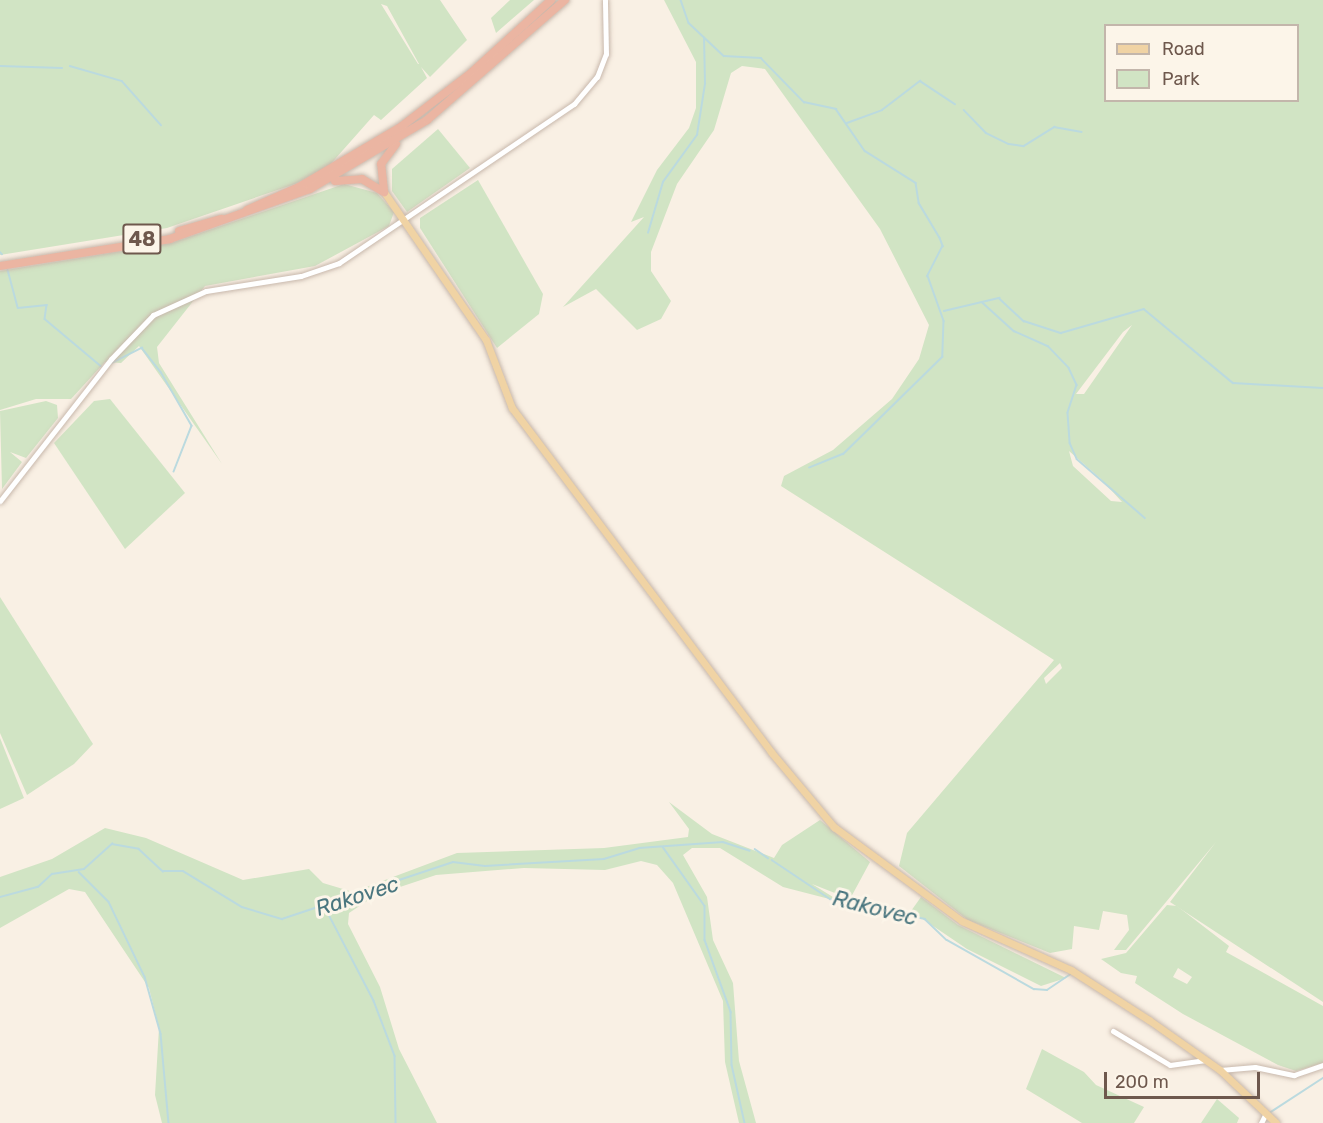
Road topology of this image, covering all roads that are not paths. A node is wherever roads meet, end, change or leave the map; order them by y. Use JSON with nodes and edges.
{"nodes":[{"id":1,"x":551,"y":0,"type":"edge"},
{"id":2,"x":565,"y":0,"type":"edge"},
{"id":3,"x":605,"y":0,"type":"edge"},
{"id":4,"x":537,"y":18,"type":"junction"},
{"id":5,"x":406,"y":134,"type":"junction"},
{"id":6,"x":310,"y":189,"type":"junction"},
{"id":7,"x":384,"y":192,"type":"junction"},
{"id":8,"x":406,"y":220,"type":"junction"},
{"id":9,"x":0,"y":260,"type":"edge"},
{"id":10,"x":0,"y":266,"type":"edge"},
{"id":11,"x":0,"y":501,"type":"edge"},
{"id":12,"x":1113,"y":1031,"type":"dead end"},
{"id":13,"x":1206,"y":1060,"type":"junction"},
{"id":14,"x":1323,"y":1065,"type":"edge"},
{"id":15,"x":1220,"y":1070,"type":"junction"},
{"id":16,"x":1265,"y":1115,"type":"junction"},
{"id":17,"x":1261,"y":1123,"type":"edge"},
{"id":18,"x":1276,"y":1123,"type":"edge"}],
"edges":[{"from":1,"to":4,"type":"highway"},
{"from":2,"to":4,"type":"highway"},
{"from":3,"to":8,"type":"street"},
{"from":4,"to":5,"type":"highway","number":"48"},
{"from":4,"to":9,"type":"highway","number":"48"},
{"from":5,"to":6,"type":"highway","number":"48"},
{"from":5,"to":7,"type":"highway","number":"48"},
{"from":6,"to":7,"type":"highway","number":"48"},
{"from":6,"to":10,"type":"highway","number":"48"},
{"from":7,"to":8,"type":"main road"},
{"from":8,"to":11,"type":"street"},
{"from":8,"to":13,"type":"main road"},
{"from":12,"to":13,"type":"street"},
{"from":13,"to":15,"type":"main road"},
{"from":14,"to":15,"type":"street"},
{"from":15,"to":16,"type":"main road"},
{"from":16,"to":17,"type":"street"},
{"from":16,"to":18,"type":"main road"}]}
